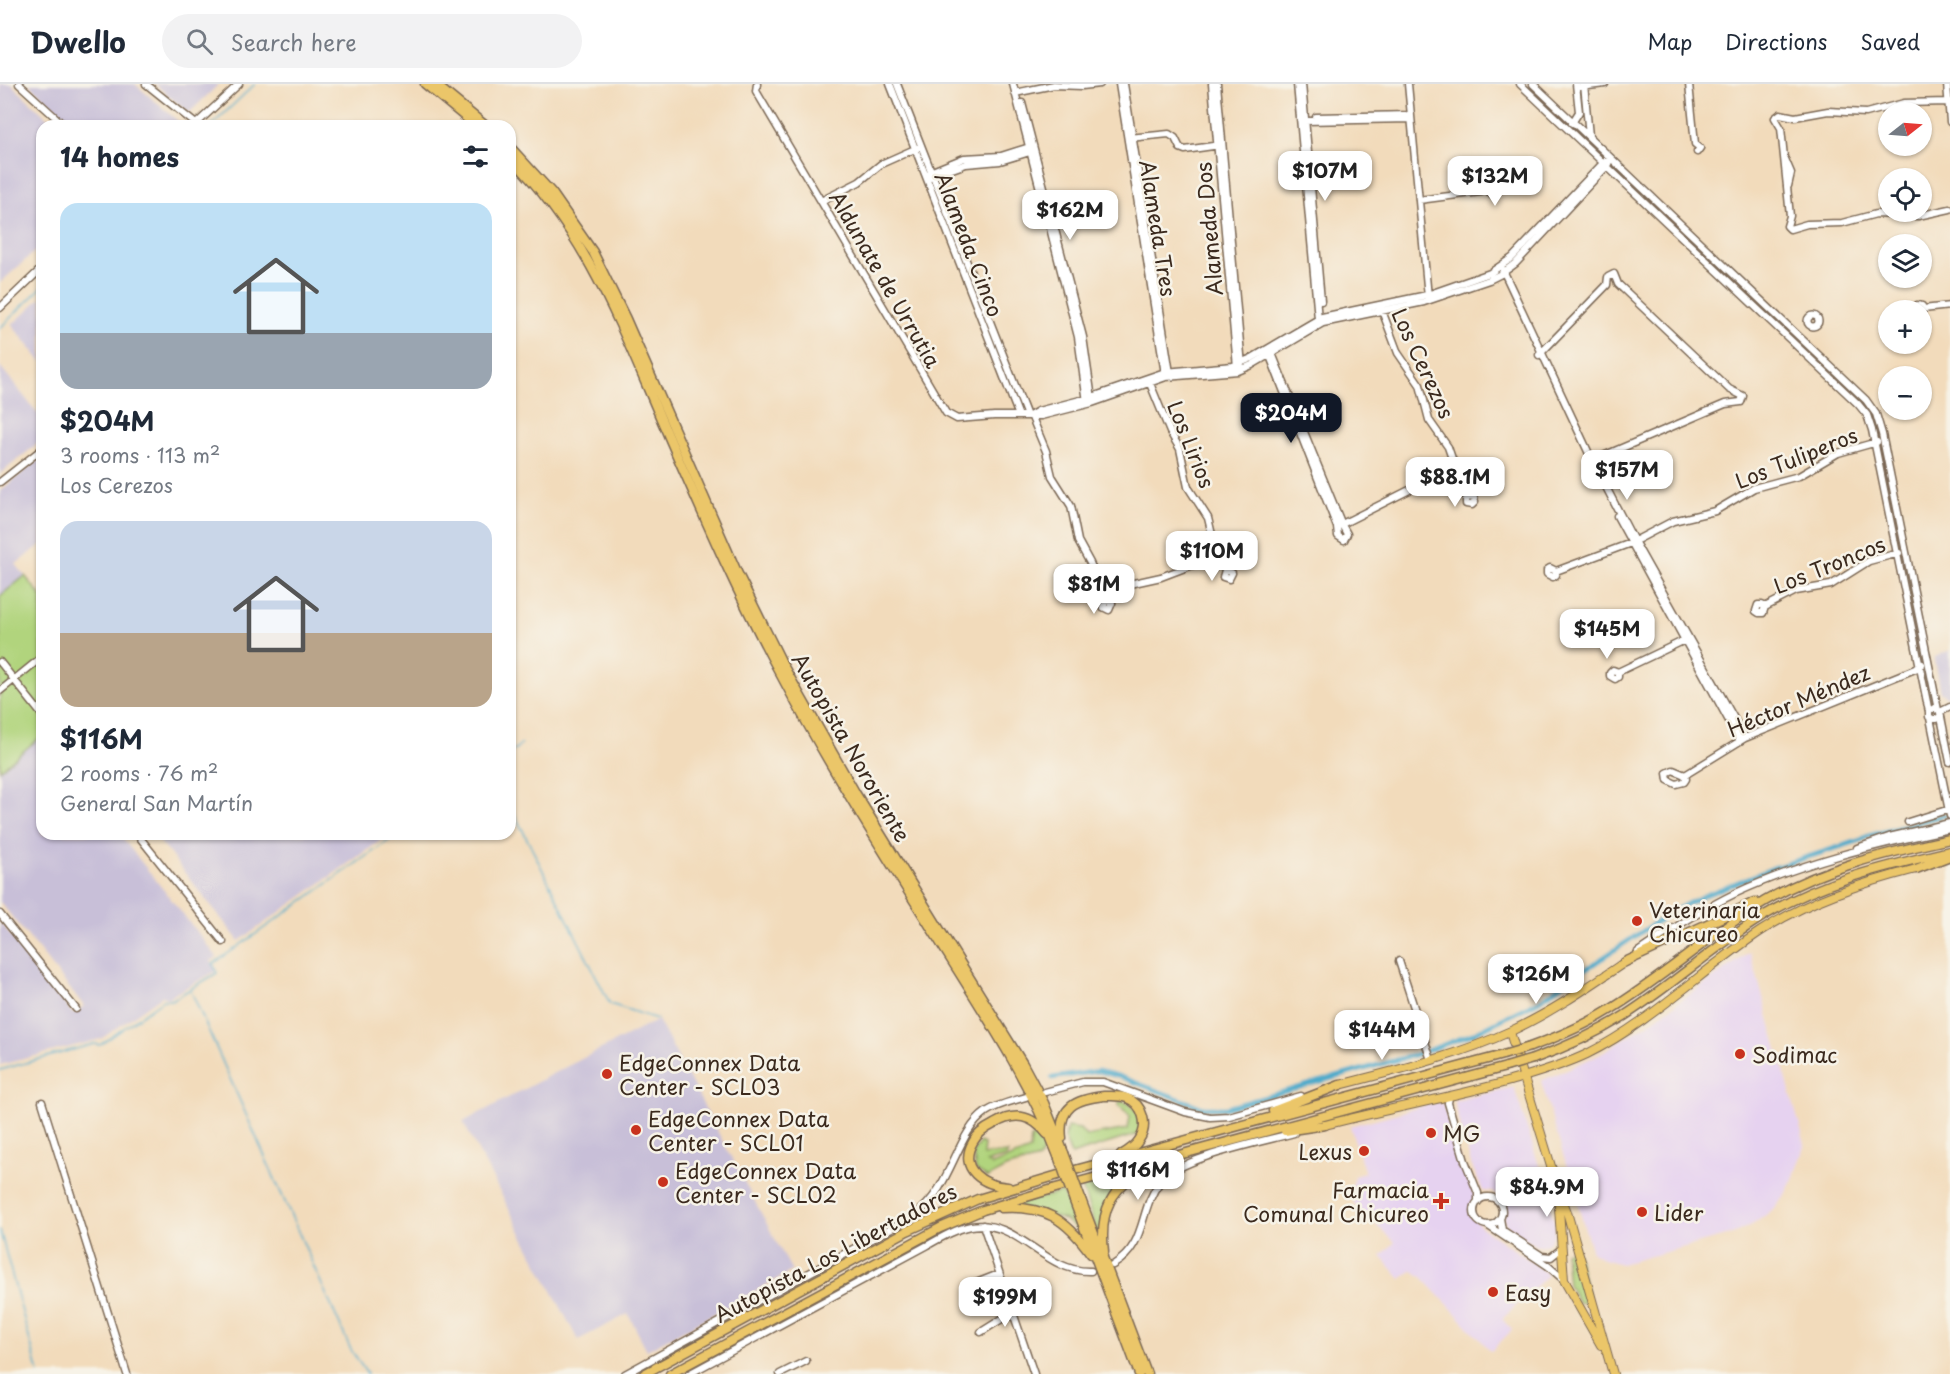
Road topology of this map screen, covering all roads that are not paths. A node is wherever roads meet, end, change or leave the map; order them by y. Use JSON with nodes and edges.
{"nodes":[{"id":1,"x":19,"y":84,"type":"edge"},
{"id":2,"x":146,"y":84,"type":"edge"},
{"id":3,"x":239,"y":84,"type":"edge"},
{"id":4,"x":425,"y":84,"type":"edge"},
{"id":5,"x":435,"y":84,"type":"edge"},
{"id":6,"x":890,"y":84,"type":"edge"},
{"id":7,"x":897,"y":84,"type":"edge"},
{"id":8,"x":1015,"y":84,"type":"edge"},
{"id":9,"x":1100,"y":84,"type":"edge"},
{"id":10,"x":1122,"y":84,"type":"edge"},
{"id":11,"x":1212,"y":84,"type":"edge"},
{"id":12,"x":1217,"y":84,"type":"edge"},
{"id":13,"x":1298,"y":84,"type":"edge"},
{"id":14,"x":1302,"y":84,"type":"edge"},
{"id":15,"x":1408,"y":84,"type":"edge"},
{"id":16,"x":1520,"y":84,"type":"edge"},
{"id":17,"x":1533,"y":84,"type":"edge"},
{"id":18,"x":1605,"y":84,"type":"edge"},
{"id":19,"x":1689,"y":84,"type":"edge"},
{"id":20,"x":1947,"y":84,"type":"edge"},
{"id":21,"x":756,"y":86,"type":"edge"},
{"id":22,"x":1576,"y":86,"type":"edge"},
{"id":23,"x":1584,"y":86,"type":"edge"},
{"id":24,"x":1017,"y":92,"type":"junction"},
{"id":25,"x":1948,"y":102,"type":"junction"},
{"id":26,"x":1411,"y":117,"type":"junction"},
{"id":27,"x":1303,"y":119,"type":"junction"},
{"id":28,"x":58,"y":120,"type":"edge"},
{"id":29,"x":189,"y":120,"type":"edge"},
{"id":30,"x":200,"y":120,"type":"edge"},
{"id":31,"x":469,"y":120,"type":"edge"},
{"id":32,"x":479,"y":120,"type":"edge"},
{"id":33,"x":1573,"y":122,"type":"junction"},
{"id":34,"x":1950,"y":122,"type":"edge"},
{"id":35,"x":1567,"y":128,"type":"junction"},
{"id":36,"x":1589,"y":137,"type":"junction"},
{"id":37,"x":1130,"y":138,"type":"junction"},
{"id":38,"x":1584,"y":144,"type":"junction"},
{"id":39,"x":1695,"y":144,"type":"dead end"},
{"id":40,"x":1220,"y":145,"type":"junction"},
{"id":41,"x":918,"y":148,"type":"junction"},
{"id":42,"x":1032,"y":149,"type":"junction"},
{"id":43,"x":516,"y":154,"type":"edge"},
{"id":44,"x":1611,"y":158,"type":"junction"},
{"id":45,"x":516,"y":164,"type":"edge"},
{"id":46,"x":1606,"y":164,"type":"junction"},
{"id":47,"x":929,"y":175,"type":"junction"},
{"id":48,"x":1488,"y":191,"type":"dead end"},
{"id":49,"x":1419,"y":200,"type":"junction"},
{"id":50,"x":821,"y":201,"type":"junction"},
{"id":51,"x":1950,"y":209,"type":"edge"},
{"id":52,"x":1722,"y":263,"type":"junction"},
{"id":53,"x":1716,"y":269,"type":"junction"},
{"id":54,"x":1501,"y":271,"type":"junction"},
{"id":55,"x":36,"y":274,"type":"edge"},
{"id":56,"x":1428,"y":298,"type":"junction"},
{"id":57,"x":1950,"y":306,"type":"edge"},
{"id":58,"x":1381,"y":307,"type":"junction"},
{"id":59,"x":0,"y":308,"type":"edge"},
{"id":60,"x":1932,"y":309,"type":"edge"},
{"id":61,"x":1321,"y":321,"type":"junction"},
{"id":62,"x":1809,"y":326,"type":"dead end"},
{"id":63,"x":1800,"y":337,"type":"junction"},
{"id":64,"x":1794,"y":344,"type":"junction"},
{"id":65,"x":1269,"y":351,"type":"junction"},
{"id":66,"x":1540,"y":353,"type":"junction"},
{"id":67,"x":1240,"y":367,"type":"junction"},
{"id":68,"x":1168,"y":374,"type":"junction"},
{"id":69,"x":1149,"y":380,"type":"junction"},
{"id":70,"x":1729,"y":389,"type":"junction"},
{"id":71,"x":1089,"y":400,"type":"junction"},
{"id":72,"x":1725,"y":404,"type":"junction"},
{"id":73,"x":1019,"y":416,"type":"junction"},
{"id":74,"x":1029,"y":416,"type":"junction"},
{"id":75,"x":1883,"y":440,"type":"junction"},
{"id":76,"x":1875,"y":442,"type":"junction"},
{"id":77,"x":36,"y":453,"type":"edge"},
{"id":78,"x":1590,"y":461,"type":"junction"},
{"id":79,"x":1455,"y":467,"type":"junction"},
{"id":80,"x":0,"y":482,"type":"edge"},
{"id":81,"x":1468,"y":497,"type":"dead end"},
{"id":82,"x":1632,"y":542,"type":"junction"},
{"id":83,"x":1906,"y":551,"type":"junction"},
{"id":84,"x":1898,"y":554,"type":"junction"},
{"id":85,"x":1219,"y":555,"type":"junction"},
{"id":86,"x":1226,"y":570,"type":"dead end"},
{"id":87,"x":1556,"y":571,"type":"dead end"},
{"id":88,"x":1102,"y":591,"type":"junction"},
{"id":89,"x":1106,"y":600,"type":"dead end"},
{"id":90,"x":1765,"y":608,"type":"dead end"},
{"id":91,"x":1687,"y":639,"type":"junction"},
{"id":92,"x":0,"y":662,"type":"edge"},
{"id":93,"x":36,"y":662,"type":"edge"},
{"id":94,"x":1928,"y":662,"type":"junction"},
{"id":95,"x":1920,"y":665,"type":"junction"},
{"id":96,"x":1618,"y":672,"type":"dead end"},
{"id":97,"x":14,"y":680,"type":"junction"},
{"id":98,"x":1935,"y":689,"type":"junction"},
{"id":99,"x":0,"y":691,"type":"edge"},
{"id":100,"x":1924,"y":692,"type":"junction"},
{"id":101,"x":1950,"y":707,"type":"edge"},
{"id":102,"x":36,"y":708,"type":"edge"},
{"id":103,"x":1939,"y":713,"type":"junction"},
{"id":104,"x":1930,"y":715,"type":"junction"},
{"id":105,"x":1742,"y":739,"type":"junction"},
{"id":106,"x":1950,"y":762,"type":"edge"},
{"id":107,"x":1685,"y":775,"type":"dead end"},
{"id":108,"x":1949,"y":812,"type":"edge"},
{"id":109,"x":1908,"y":822,"type":"dead end"},
{"id":110,"x":1950,"y":823,"type":"edge"},
{"id":111,"x":1950,"y":829,"type":"edge"},
{"id":112,"x":1950,"y":839,"type":"edge"},
{"id":113,"x":142,"y":840,"type":"edge"},
{"id":114,"x":1950,"y":851,"type":"edge"},
{"id":115,"x":1843,"y":855,"type":"junction"},
{"id":116,"x":1950,"y":856,"type":"edge"},
{"id":117,"x":1950,"y":861,"type":"edge"},
{"id":118,"x":1916,"y":869,"type":"junction"},
{"id":119,"x":1789,"y":888,"type":"junction"},
{"id":120,"x":0,"y":914,"type":"edge"},
{"id":121,"x":223,"y":942,"type":"dead end"},
{"id":122,"x":1399,"y":961,"type":"dead end"},
{"id":123,"x":1625,"y":962,"type":"junction"},
{"id":124,"x":76,"y":1009,"type":"dead end"},
{"id":125,"x":1510,"y":1032,"type":"junction"},
{"id":126,"x":1431,"y":1060,"type":"junction"},
{"id":127,"x":1523,"y":1077,"type":"junction"},
{"id":128,"x":1340,"y":1085,"type":"junction"},
{"id":129,"x":1045,"y":1092,"type":"dead end"},
{"id":130,"x":1026,"y":1097,"type":"dead end"},
{"id":131,"x":1446,"y":1099,"type":"junction"},
{"id":132,"x":42,"y":1102,"type":"dead end"},
{"id":133,"x":1242,"y":1124,"type":"junction"},
{"id":134,"x":1325,"y":1125,"type":"junction"},
{"id":135,"x":1243,"y":1137,"type":"junction"},
{"id":136,"x":1053,"y":1143,"type":"junction"},
{"id":137,"x":1061,"y":1155,"type":"junction"},
{"id":138,"x":1167,"y":1158,"type":"junction"},
{"id":139,"x":1113,"y":1159,"type":"junction"},
{"id":140,"x":1557,"y":1186,"type":"junction"},
{"id":141,"x":1014,"y":1187,"type":"junction"},
{"id":142,"x":1477,"y":1189,"type":"junction"},
{"id":143,"x":1488,"y":1197,"type":"junction"},
{"id":144,"x":1078,"y":1202,"type":"junction"},
{"id":145,"x":1478,"y":1202,"type":"junction"},
{"id":146,"x":983,"y":1210,"type":"junction"},
{"id":147,"x":1500,"y":1218,"type":"junction"},
{"id":148,"x":983,"y":1225,"type":"junction"},
{"id":149,"x":1487,"y":1225,"type":"junction"},
{"id":150,"x":1561,"y":1249,"type":"junction"},
{"id":151,"x":1578,"y":1251,"type":"junction"},
{"id":152,"x":1097,"y":1263,"type":"junction"},
{"id":153,"x":1110,"y":1268,"type":"junction"},
{"id":154,"x":1090,"y":1271,"type":"dead end"},
{"id":155,"x":999,"y":1274,"type":"junction"},
{"id":156,"x":1563,"y":1280,"type":"junction"},
{"id":157,"x":970,"y":1285,"type":"dead end"},
{"id":158,"x":1591,"y":1298,"type":"junction"},
{"id":159,"x":1576,"y":1302,"type":"junction"},
{"id":160,"x":1013,"y":1312,"type":"junction"},
{"id":161,"x":981,"y":1332,"type":"dead end"},
{"id":162,"x":806,"y":1361,"type":"dead end"},
{"id":163,"x":1610,"y":1363,"type":"junction"},
{"id":164,"x":127,"y":1374,"type":"edge"},
{"id":165,"x":623,"y":1374,"type":"edge"},
{"id":166,"x":644,"y":1374,"type":"edge"},
{"id":167,"x":670,"y":1374,"type":"edge"},
{"id":168,"x":689,"y":1374,"type":"edge"},
{"id":169,"x":780,"y":1374,"type":"edge"},
{"id":170,"x":1034,"y":1374,"type":"edge"},
{"id":171,"x":1139,"y":1374,"type":"edge"},
{"id":172,"x":1147,"y":1374,"type":"edge"},
{"id":173,"x":1613,"y":1374,"type":"edge"}],
"edges":[{"from":1,"to":28,"type":"street"},
{"from":2,"to":29,"type":"street"},
{"from":3,"to":30,"type":"street"},
{"from":4,"to":31,"type":"highway"},
{"from":5,"to":32,"type":"highway"},
{"from":6,"to":41,"type":"street","name":"Alameda Cinco"},
{"from":7,"to":41,"type":"street","name":"Alameda Cinco"},
{"from":8,"to":24,"type":"street"},
{"from":9,"to":24,"type":"street"},
{"from":10,"to":37,"type":"street","name":"Alameda Tres"},
{"from":11,"to":40,"type":"street","name":"Alameda Dos"},
{"from":12,"to":40,"type":"street","name":"Alameda Dos"},
{"from":13,"to":27,"type":"street"},
{"from":14,"to":27,"type":"street"},
{"from":15,"to":26,"type":"street"},
{"from":16,"to":35,"type":"street"},
{"from":17,"to":33,"type":"street"},
{"from":18,"to":23,"type":"street"},
{"from":19,"to":39,"type":"street"},
{"from":20,"to":25,"type":"street"},
{"from":21,"to":50,"type":"street","name":"Aldunate de Urrutia"},
{"from":22,"to":23,"type":"street"},
{"from":22,"to":33,"type":"street"},
{"from":23,"to":36,"type":"street"},
{"from":24,"to":42,"type":"street"},
{"from":25,"to":34,"type":"street"},
{"from":25,"to":51,"type":"street"},
{"from":26,"to":27,"type":"street"},
{"from":26,"to":49,"type":"street"},
{"from":27,"to":61,"type":"street"},
{"from":33,"to":35,"type":"street"},
{"from":33,"to":36,"type":"street"},
{"from":35,"to":38,"type":"street"},
{"from":36,"to":38,"type":"street"},
{"from":36,"to":44,"type":"street"},
{"from":37,"to":40,"type":"street"},
{"from":37,"to":68,"type":"street","name":"Alameda Tres"},
{"from":38,"to":46,"type":"street"},
{"from":40,"to":67,"type":"street","name":"Alameda Dos"},
{"from":41,"to":47,"type":"street","name":"Alameda Cinco"},
{"from":41,"to":50,"type":"street"},
{"from":42,"to":47,"type":"street"},
{"from":42,"to":71,"type":"street"},
{"from":43,"to":137,"type":"highway","name":"Autopista Nororiente"},
{"from":44,"to":46,"type":"street","name":"Aldunate de Urrutia"},
{"from":44,"to":52,"type":"street"},
{"from":45,"to":136,"type":"highway","name":"Autopista Nororiente"},
{"from":46,"to":53,"type":"street"},
{"from":46,"to":54,"type":"street","name":"Aldunate de Urrutia"},
{"from":47,"to":73,"type":"street","name":"Alameda Cinco"},
{"from":47,"to":74,"type":"street","name":"Alameda Cinco"},
{"from":48,"to":49,"type":"street"},
{"from":49,"to":56,"type":"street"},
{"from":50,"to":73,"type":"street","name":"Aldunate de Urrutia"},
{"from":52,"to":53,"type":"street"},
{"from":52,"to":63,"type":"street"},
{"from":53,"to":64,"type":"street"},
{"from":54,"to":56,"type":"street","name":"Aldunate de Urrutia"},
{"from":54,"to":66,"type":"street"},
{"from":55,"to":59,"type":"street"},
{"from":56,"to":58,"type":"street","name":"Aldunate de Urrutia"},
{"from":57,"to":60,"type":"street"},
{"from":58,"to":61,"type":"street","name":"Aldunate de Urrutia"},
{"from":58,"to":79,"type":"street","name":"Los Cerezos"},
{"from":61,"to":65,"type":"street","name":"Aldunate de Urrutia"},
{"from":62,"to":63,"type":"street"},
{"from":63,"to":64,"type":"street"},
{"from":63,"to":75,"type":"street"},
{"from":64,"to":76,"type":"street"},
{"from":65,"to":67,"type":"street","name":"Aldunate de Urrutia"},
{"from":65,"to":79,"type":"street"},
{"from":66,"to":70,"type":"street"},
{"from":66,"to":78,"type":"street"},
{"from":67,"to":68,"type":"street","name":"Aldunate de Urrutia"},
{"from":68,"to":69,"type":"street","name":"Aldunate de Urrutia"},
{"from":69,"to":71,"type":"street","name":"Aldunate de Urrutia"},
{"from":69,"to":85,"type":"street","name":"Los Lirios"},
{"from":70,"to":72,"type":"street"},
{"from":70,"to":72,"type":"street"},
{"from":71,"to":74,"type":"street","name":"Aldunate de Urrutia"},
{"from":72,"to":78,"type":"street"},
{"from":73,"to":74,"type":"street","name":"Aldunate de Urrutia"},
{"from":74,"to":88,"type":"street"},
{"from":75,"to":76,"type":"street","name":"Los Tuliperos"},
{"from":75,"to":83,"type":"street"},
{"from":76,"to":82,"type":"street","name":"Los Tuliperos"},
{"from":76,"to":84,"type":"street"},
{"from":77,"to":80,"type":"street"},
{"from":78,"to":82,"type":"street"},
{"from":79,"to":81,"type":"street","name":"Los Cerezos"},
{"from":82,"to":87,"type":"street","name":"Los Tuliperos"},
{"from":82,"to":91,"type":"street"},
{"from":83,"to":84,"type":"street","name":"Los Troncos"},
{"from":83,"to":94,"type":"street"},
{"from":84,"to":90,"type":"street","name":"Los Troncos"},
{"from":84,"to":95,"type":"street"},
{"from":85,"to":86,"type":"street","name":"Los Lirios"},
{"from":85,"to":88,"type":"street"},
{"from":88,"to":89,"type":"street"},
{"from":91,"to":96,"type":"street"},
{"from":91,"to":105,"type":"street"},
{"from":92,"to":97,"type":"street"},
{"from":93,"to":97,"type":"street"},
{"from":94,"to":95,"type":"street","name":"Héctor Méndez"},
{"from":94,"to":98,"type":"street"},
{"from":95,"to":100,"type":"street"},
{"from":95,"to":105,"type":"street","name":"Héctor Méndez"},
{"from":97,"to":99,"type":"street"},
{"from":97,"to":102,"type":"street"},
{"from":98,"to":100,"type":"street"},
{"from":98,"to":103,"type":"street"},
{"from":100,"to":104,"type":"street"},
{"from":101,"to":103,"type":"street"},
{"from":103,"to":104,"type":"street"},
{"from":103,"to":106,"type":"street"},
{"from":104,"to":108,"type":"street"},
{"from":105,"to":107,"type":"street","name":"Héctor Méndez"},
{"from":108,"to":109,"type":"street"},
{"from":110,"to":115,"type":"street"},
{"from":111,"to":115,"type":"street"},
{"from":112,"to":119,"type":"highway","name":"Autopista Los Libertadores"},
{"from":113,"to":121,"type":"street"},
{"from":114,"to":135,"type":"highway","name":"Autopista Los Libertadores","bridge":true},
{"from":115,"to":123,"type":"street"},
{"from":116,"to":118,"type":"highway"},
{"from":117,"to":118,"type":"street"},
{"from":118,"to":127,"type":"main road"},
{"from":119,"to":123,"type":"highway"},
{"from":119,"to":133,"type":"highway","name":"Autopista Los Libertadores","bridge":true},
{"from":120,"to":124,"type":"street"},
{"from":122,"to":126,"type":"street"},
{"from":123,"to":125,"type":"main road"},
{"from":125,"to":126,"type":"main road"},
{"from":125,"to":127,"type":"main road"},
{"from":126,"to":128,"type":"main road"},
{"from":127,"to":131,"type":"main road"},
{"from":127,"to":140,"type":"main road"},
{"from":128,"to":129,"type":"street"},
{"from":128,"to":133,"type":"highway"},
{"from":130,"to":165,"type":"street"},
{"from":131,"to":134,"type":"main road"},
{"from":131,"to":142,"type":"street"},
{"from":132,"to":164,"type":"street"},
{"from":133,"to":139,"type":"highway","name":"Autopista Los Libertadores"},
{"from":134,"to":135,"type":"highway"},
{"from":134,"to":153,"type":"street"},
{"from":135,"to":138,"type":"highway","name":"Autopista Los Libertadores"},
{"from":136,"to":137,"type":"highway","name":"Autopista Nororiente"},
{"from":136,"to":141,"type":"highway"},
{"from":137,"to":139,"type":"highway"},
{"from":137,"to":144,"type":"highway","name":"Autopista Nororiente","bridge":true},
{"from":138,"to":146,"type":"highway","name":"Autopista Los Libertadores"},
{"from":138,"to":153,"type":"highway"},
{"from":139,"to":141,"type":"highway","name":"Autopista Los Libertadores"},
{"from":140,"to":150,"type":"main road"},
{"from":140,"to":151,"type":"main road"},
{"from":141,"to":166,"type":"highway","name":"Autopista Los Libertadores"},
{"from":142,"to":143,"type":"street"},
{"from":142,"to":145,"type":"street"},
{"from":143,"to":145,"type":"street"},
{"from":143,"to":147,"type":"street"},
{"from":144,"to":152,"type":"highway","name":"Autopista Nororiente"},
{"from":144,"to":153,"type":"highway","name":"Autopista Nororiente"},
{"from":145,"to":149,"type":"street"},
{"from":146,"to":152,"type":"highway"},
{"from":146,"to":167,"type":"highway","name":"Autopista Los Libertadores"},
{"from":147,"to":149,"type":"street"},
{"from":147,"to":150,"type":"street"},
{"from":148,"to":154,"type":"street"},
{"from":148,"to":155,"type":"street"},
{"from":148,"to":168,"type":"street"},
{"from":149,"to":156,"type":"street"},
{"from":150,"to":151,"type":"main road"},
{"from":150,"to":156,"type":"main road"},
{"from":151,"to":158,"type":"main road"},
{"from":152,"to":171,"type":"highway","name":"Autopista Nororiente"},
{"from":153,"to":172,"type":"highway","name":"Autopista Nororiente"},
{"from":155,"to":157,"type":"street"},
{"from":155,"to":160,"type":"street"},
{"from":156,"to":159,"type":"main road"},
{"from":158,"to":159,"type":"main road"},
{"from":158,"to":163,"type":"main road"},
{"from":159,"to":163,"type":"main road"},
{"from":160,"to":161,"type":"street"},
{"from":160,"to":170,"type":"street"},
{"from":162,"to":169,"type":"street"},
{"from":163,"to":173,"type":"main road"}]}
